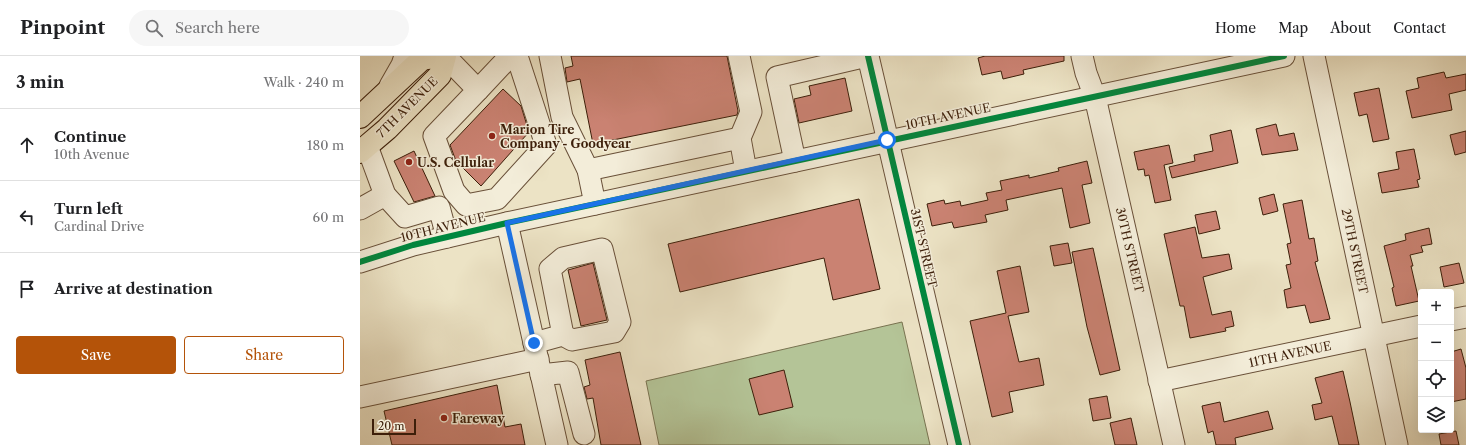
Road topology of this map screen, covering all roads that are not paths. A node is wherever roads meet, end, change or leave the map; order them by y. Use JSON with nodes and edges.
{"nodes":[{"id":1,"x":404,"y":56,"type":"edge"},
{"id":2,"x":441,"y":56,"type":"edge"},
{"id":3,"x":445,"y":56,"type":"edge"},
{"id":4,"x":510,"y":56,"type":"edge"},
{"id":5,"x":517,"y":56,"type":"edge"},
{"id":6,"x":550,"y":56,"type":"edge"},
{"id":7,"x":739,"y":56,"type":"edge"},
{"id":8,"x":867,"y":56,"type":"edge"},
{"id":9,"x":1082,"y":56,"type":"edge"},
{"id":10,"x":1284,"y":56,"type":"edge"},
{"id":11,"x":1314,"y":56,"type":"edge"},
{"id":12,"x":1210,"y":64,"type":"edge"},
{"id":13,"x":478,"y":90,"type":"junction"},
{"id":14,"x":1095,"y":97,"type":"junction"},
{"id":15,"x":382,"y":98,"type":"junction"},
{"id":16,"x":360,"y":117,"type":"edge"},
{"id":17,"x":740,"y":138,"type":"junction"},
{"id":18,"x":887,"y":140,"type":"junction"},
{"id":19,"x":364,"y":149,"type":"edge"},
{"id":20,"x":795,"y":161,"type":"junction"},
{"id":21,"x":588,"y":170,"type":"junction"},
{"id":22,"x":746,"y":171,"type":"junction"},
{"id":23,"x":385,"y":195,"type":"junction"},
{"id":24,"x":497,"y":199,"type":"junction"},
{"id":25,"x":595,"y":204,"type":"junction"},
{"id":26,"x":360,"y":209,"type":"edge"},
{"id":27,"x":505,"y":224,"type":"junction"},
{"id":28,"x":447,"y":237,"type":"junction"},
{"id":29,"x":360,"y":262,"type":"edge"},
{"id":30,"x":1466,"y":317,"type":"edge"},
{"id":31,"x":1454,"y":319,"type":"edge"},
{"id":32,"x":1418,"y":327,"type":"edge"},
{"id":33,"x":564,"y":335,"type":"junction"},
{"id":34,"x":1373,"y":336,"type":"junction"},
{"id":35,"x":538,"y":359,"type":"junction"},
{"id":36,"x":1159,"y":381,"type":"junction"},
{"id":37,"x":360,"y":397,"type":"edge"},
{"id":38,"x":585,"y":440,"type":"edge"},
{"id":39,"x":557,"y":442,"type":"edge"},
{"id":40,"x":959,"y":445,"type":"edge"},
{"id":41,"x":1174,"y":445,"type":"edge"},
{"id":42,"x":1397,"y":445,"type":"edge"}],
"edges":[{"from":1,"to":15,"type":"street"},
{"from":2,"to":15,"type":"main road","name":"7TH AVENUE"},
{"from":3,"to":13,"type":"street"},
{"from":3,"to":19,"type":"main road","name":"7TH AVENUE"},
{"from":4,"to":13,"type":"street"},
{"from":5,"to":24,"type":"street"},
{"from":6,"to":21,"type":"street"},
{"from":7,"to":17,"type":"street"},
{"from":8,"to":18,"type":"street","name":"31ST STREET"},
{"from":8,"to":20,"type":"street"},
{"from":9,"to":14,"type":"street","name":"30TH STREET"},
{"from":10,"to":12,"type":"street","name":"10TH AVENUE"},
{"from":11,"to":34,"type":"street","name":"29TH STREET"},
{"from":12,"to":14,"type":"street","name":"10TH AVENUE"},
{"from":13,"to":24,"type":"street"},
{"from":14,"to":18,"type":"street","name":"10TH AVENUE"},
{"from":14,"to":36,"type":"street","name":"30TH STREET"},
{"from":15,"to":16,"type":"main road","name":"7TH AVENUE"},
{"from":17,"to":21,"type":"street"},
{"from":17,"to":22,"type":"street"},
{"from":18,"to":20,"type":"street","name":"10TH AVENUE"},
{"from":18,"to":40,"type":"street","name":"31ST STREET"},
{"from":19,"to":23,"type":"street"},
{"from":20,"to":22,"type":"street","name":"10TH AVENUE"},
{"from":21,"to":25,"type":"street"},
{"from":22,"to":25,"type":"street","name":"10TH AVENUE"},
{"from":23,"to":26,"type":"street"},
{"from":23,"to":28,"type":"street"},
{"from":24,"to":27,"type":"street"},
{"from":25,"to":27,"type":"street","name":"10TH AVENUE"},
{"from":27,"to":28,"type":"street","name":"10TH AVENUE"},
{"from":27,"to":35,"type":"street"},
{"from":28,"to":29,"type":"street","name":"10TH AVENUE"},
{"from":30,"to":31,"type":"street"},
{"from":32,"to":34,"type":"street","name":"11TH AVENUE"},
{"from":33,"to":33,"type":"street"},
{"from":33,"to":35,"type":"street"},
{"from":34,"to":36,"type":"street","name":"11TH AVENUE"},
{"from":34,"to":42,"type":"street","name":"29TH STREET"},
{"from":35,"to":37,"type":"street"},
{"from":35,"to":38,"type":"street"},
{"from":35,"to":39,"type":"street"},
{"from":36,"to":41,"type":"street","name":"30TH STREET"},
{"from":38,"to":39,"type":"street"}]}
